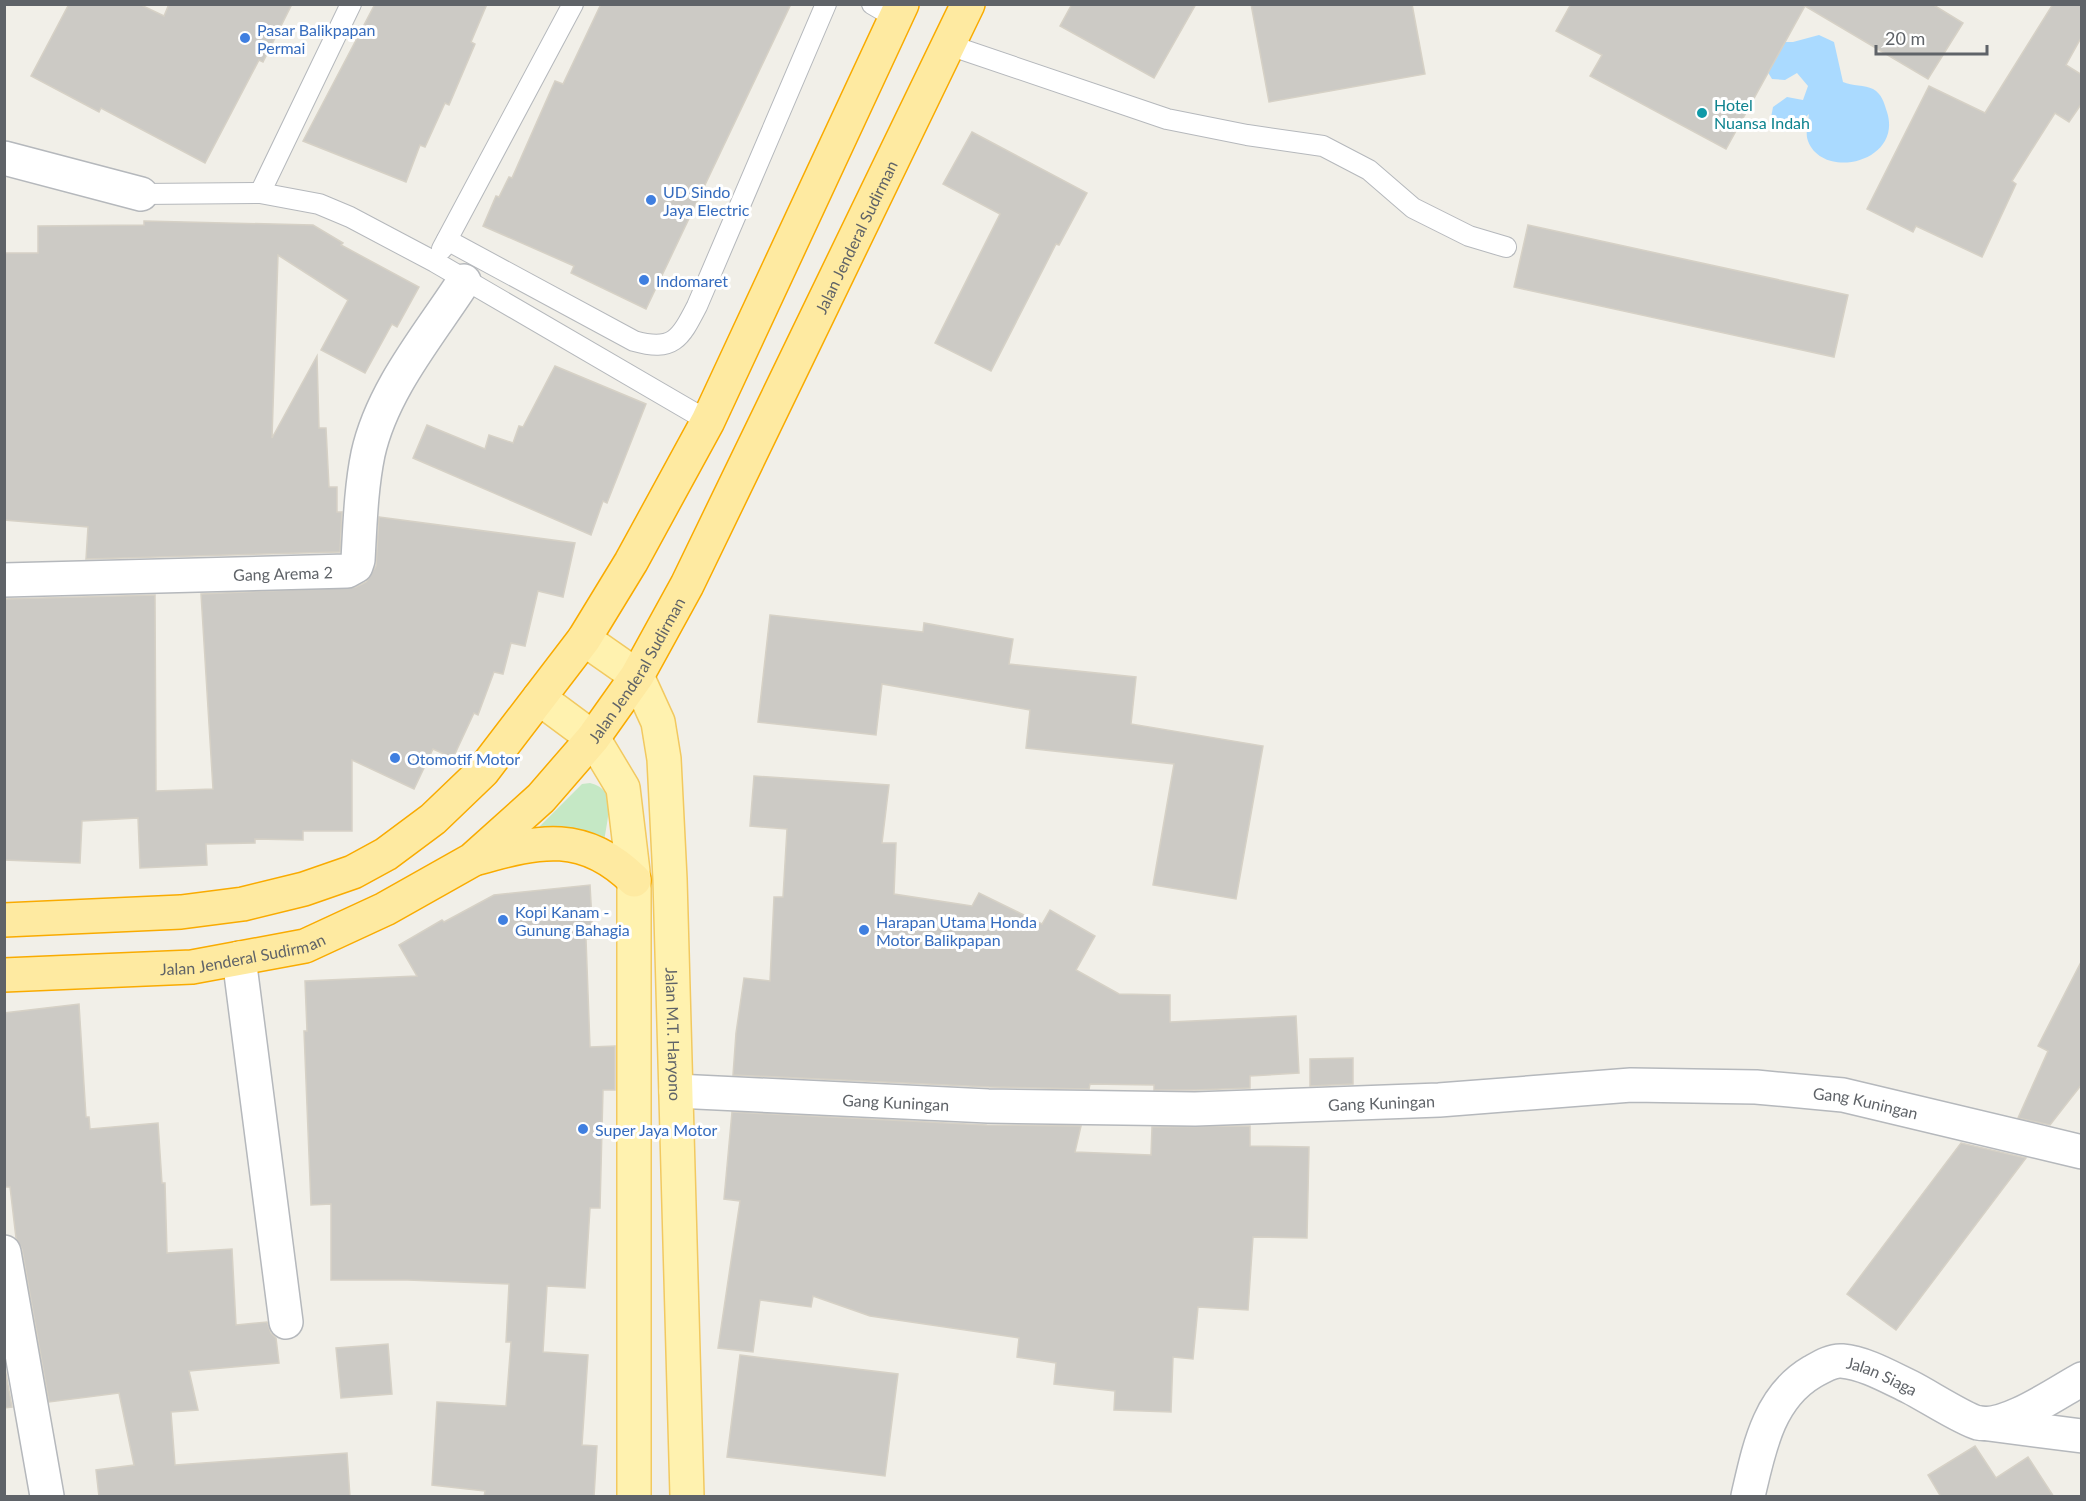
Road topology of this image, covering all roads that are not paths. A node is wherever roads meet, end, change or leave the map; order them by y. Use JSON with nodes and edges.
{"nodes":[{"id":1,"x":351,"y":4,"type":"edge"},
{"id":2,"x":573,"y":4,"type":"edge"},
{"id":3,"x":826,"y":4,"type":"edge"},
{"id":4,"x":968,"y":4,"type":"edge"},
{"id":5,"x":890,"y":9,"type":"edge"},
{"id":6,"x":948,"y":45,"type":"junction"},
{"id":7,"x":4,"y":158,"type":"edge"},
{"id":8,"x":260,"y":193,"type":"junction"},
{"id":9,"x":141,"y":194,"type":"joint"},
{"id":10,"x":447,"y":240,"type":"junction"},
{"id":11,"x":1506,"y":247,"type":"dead end"},
{"id":12,"x":435,"y":262,"type":"junction"},
{"id":13,"x":464,"y":281,"type":"junction"},
{"id":14,"x":708,"y":421,"type":"junction"},
{"id":15,"x":4,"y":580,"type":"edge"},
{"id":16,"x":584,"y":639,"type":"junction"},
{"id":17,"x":637,"y":676,"type":"junction"},
{"id":18,"x":539,"y":698,"type":"junction"},
{"id":19,"x":593,"y":738,"type":"junction"},
{"id":20,"x":472,"y":860,"type":"junction"},
{"id":21,"x":634,"y":880,"type":"junction"},
{"id":22,"x":4,"y":920,"type":"edge"},
{"id":23,"x":239,"y":958,"type":"junction"},
{"id":24,"x":4,"y":975,"type":"edge"},
{"id":25,"x":676,"y":1091,"type":"junction"},
{"id":26,"x":2082,"y":1152,"type":"edge"},
{"id":27,"x":4,"y":1252,"type":"edge"},
{"id":28,"x":286,"y":1322,"type":"dead end"},
{"id":29,"x":2082,"y":1379,"type":"edge"},
{"id":30,"x":1979,"y":1423,"type":"junction"},
{"id":31,"x":2082,"y":1436,"type":"edge"},
{"id":32,"x":47,"y":1497,"type":"edge"},
{"id":33,"x":634,"y":1497,"type":"edge"},
{"id":34,"x":687,"y":1497,"type":"edge"},
{"id":35,"x":1748,"y":1497,"type":"edge"}],
"edges":[{"from":1,"to":8,"type":"lane"},
{"from":2,"to":10,"type":"lane"},
{"from":3,"to":10,"type":"lane"},
{"from":4,"to":6,"type":"highway","name":"Jalan Jenderal Sudirman"},
{"from":5,"to":14,"type":"highway"},
{"from":6,"to":11,"type":"lane"},
{"from":6,"to":17,"type":"highway","name":"Jalan Jenderal Sudirman"},
{"from":7,"to":9,"type":"street"},
{"from":8,"to":9,"type":"lane"},
{"from":8,"to":12,"type":"lane"},
{"from":10,"to":12,"type":"lane"},
{"from":12,"to":13,"type":"lane"},
{"from":13,"to":14,"type":"lane"},
{"from":13,"to":15,"type":"street","name":"Gang Arema 2"},
{"from":14,"to":16,"type":"highway"},
{"from":16,"to":17,"type":"main road"},
{"from":16,"to":18,"type":"highway"},
{"from":17,"to":19,"type":"highway","name":"Jalan Jenderal Sudirman"},
{"from":17,"to":25,"type":"main road","name":"Jalan M.T. Haryono"},
{"from":18,"to":19,"type":"main road"},
{"from":18,"to":22,"type":"highway"},
{"from":19,"to":20,"type":"highway","name":"Jalan Jenderal Sudirman"},
{"from":19,"to":21,"type":"main road"},
{"from":20,"to":21,"type":"highway"},
{"from":20,"to":23,"type":"highway","name":"Jalan Jenderal Sudirman"},
{"from":21,"to":33,"type":"main road"},
{"from":23,"to":24,"type":"highway","name":"Jalan Jenderal Sudirman"},
{"from":23,"to":28,"type":"street"},
{"from":25,"to":26,"type":"street","name":"Gang Kuningan"},
{"from":25,"to":34,"type":"main road","name":"Jalan M.T. Haryono"},
{"from":27,"to":32,"type":"street"},
{"from":29,"to":30,"type":"street"},
{"from":30,"to":31,"type":"street","name":"Jalan Siaga"},
{"from":30,"to":35,"type":"street","name":"Jalan Siaga"}]}
